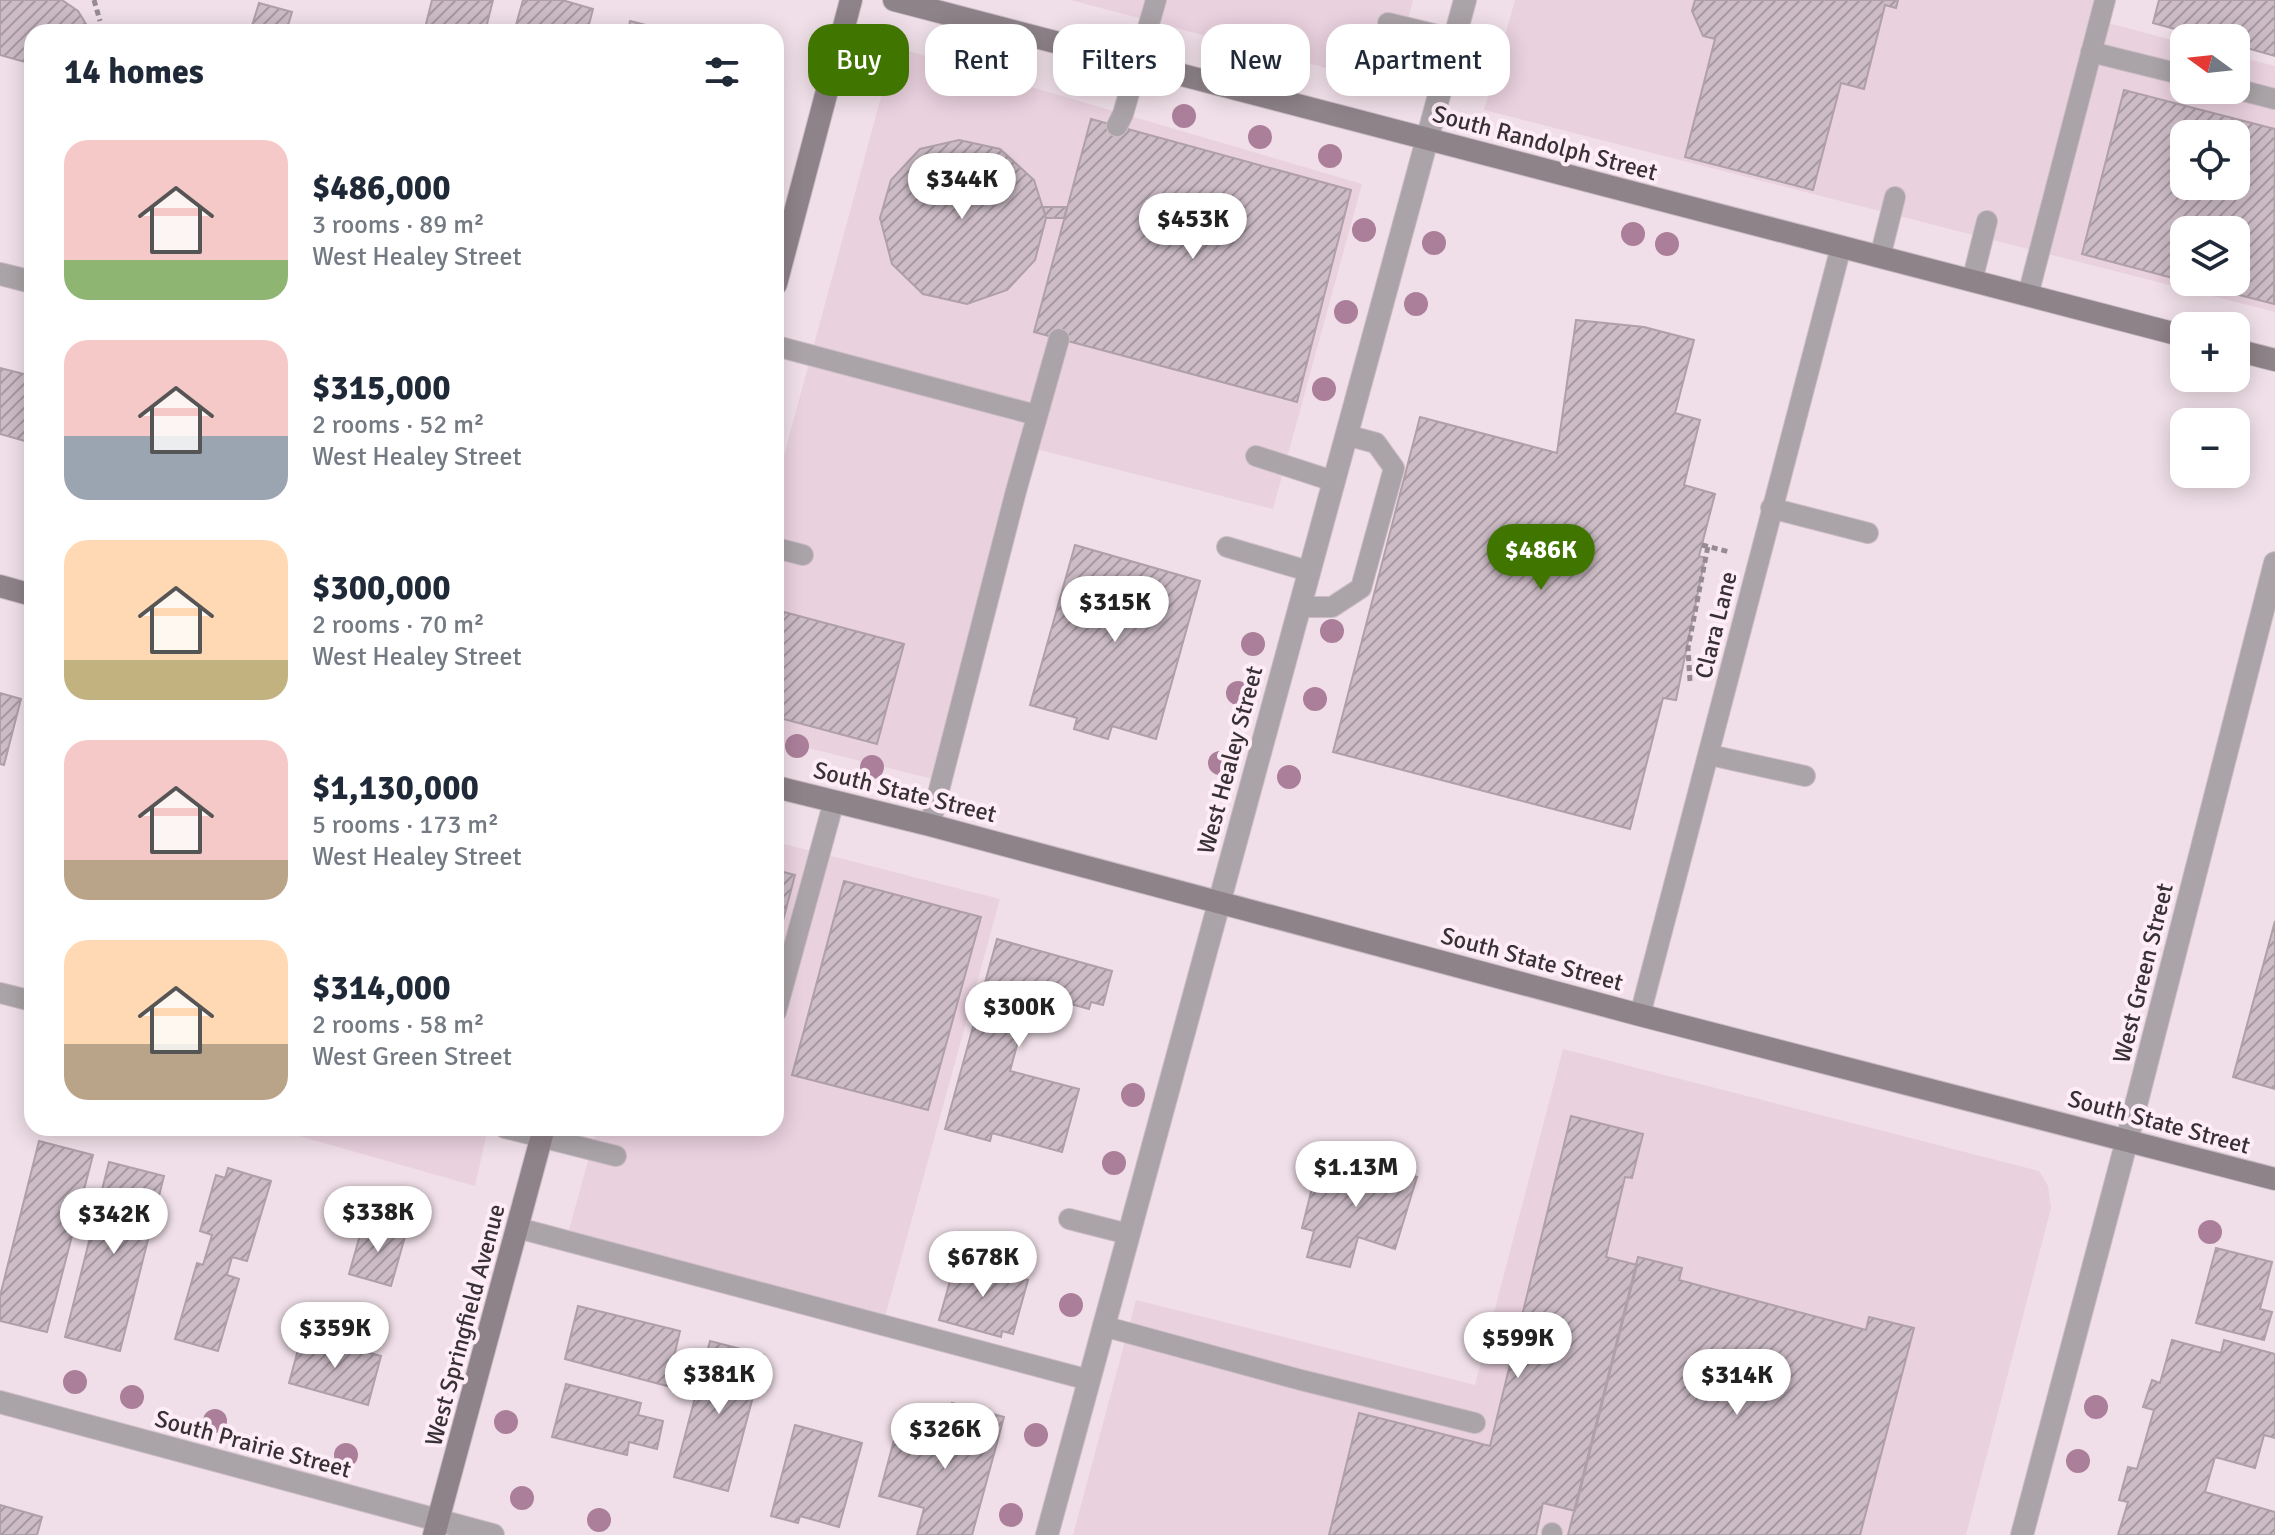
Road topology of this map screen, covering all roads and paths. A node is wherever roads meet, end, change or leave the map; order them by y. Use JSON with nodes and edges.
{"nodes":[{"id":1,"x":94,"y":0,"type":"edge"},
{"id":2,"x":851,"y":0,"type":"edge"},
{"id":3,"x":894,"y":0,"type":"edge"},
{"id":4,"x":1156,"y":0,"type":"edge"},
{"id":5,"x":1465,"y":0,"type":"edge"},
{"id":6,"x":2105,"y":0,"type":"edge"},
{"id":7,"x":100,"y":21,"type":"dead end"},
{"id":8,"x":1388,"y":23,"type":"dead end"},
{"id":9,"x":1149,"y":24,"type":"edge"},
{"id":10,"x":1392,"y":24,"type":"edge"},
{"id":11,"x":1458,"y":24,"type":"edge"},
{"id":12,"x":1053,"y":42,"type":"edge"},
{"id":13,"x":2091,"y":52,"type":"junction"},
{"id":14,"x":2170,"y":72,"type":"edge"},
{"id":15,"x":1185,"y":77,"type":"edge"},
{"id":16,"x":2250,"y":93,"type":"edge"},
{"id":17,"x":1127,"y":96,"type":"edge"},
{"id":18,"x":1439,"y":96,"type":"edge"},
{"id":19,"x":2275,"y":99,"type":"edge"},
{"id":20,"x":1117,"y":126,"type":"dead end"},
{"id":21,"x":1427,"y":139,"type":"junction"},
{"id":22,"x":1895,"y":197,"type":"dead end"},
{"id":23,"x":1987,"y":221,"type":"dead end"},
{"id":24,"x":1841,"y":247,"type":"junction"},
{"id":25,"x":784,"y":254,"type":"edge"},
{"id":26,"x":1880,"y":257,"type":"junction"},
{"id":27,"x":0,"y":274,"type":"edge"},
{"id":28,"x":24,"y":280,"type":"edge"},
{"id":29,"x":1972,"y":281,"type":"junction"},
{"id":30,"x":2028,"y":295,"type":"junction"},
{"id":31,"x":2170,"y":332,"type":"edge"},
{"id":32,"x":1059,"y":339,"type":"dead end"},
{"id":33,"x":784,"y":348,"type":"edge"},
{"id":34,"x":2250,"y":354,"type":"edge"},
{"id":35,"x":2275,"y":360,"type":"edge"},
{"id":36,"x":1036,"y":415,"type":"junction"},
{"id":37,"x":1346,"y":435,"type":"junction"},
{"id":38,"x":1256,"y":456,"type":"dead end"},
{"id":39,"x":1333,"y":481,"type":"junction"},
{"id":40,"x":1771,"y":508,"type":"junction"},
{"id":41,"x":1868,"y":533,"type":"dead end"},
{"id":42,"x":1227,"y":547,"type":"dead end"},
{"id":43,"x":784,"y":550,"type":"edge"},
{"id":44,"x":1730,"y":552,"type":"dead end"},
{"id":45,"x":803,"y":555,"type":"dead end"},
{"id":46,"x":2275,"y":563,"type":"edge"},
{"id":47,"x":1308,"y":571,"type":"junction"},
{"id":48,"x":0,"y":586,"type":"edge"},
{"id":49,"x":24,"y":593,"type":"edge"},
{"id":50,"x":1299,"y":607,"type":"junction"},
{"id":51,"x":1690,"y":681,"type":"dead end"},
{"id":52,"x":1710,"y":755,"type":"junction"},
{"id":53,"x":1805,"y":776,"type":"dead end"},
{"id":54,"x":784,"y":789,"type":"edge"},
{"id":55,"x":834,"y":801,"type":"junction"},
{"id":56,"x":930,"y":825,"type":"junction"},
{"id":57,"x":1219,"y":901,"type":"junction"},
{"id":58,"x":784,"y":983,"type":"edge"},
{"id":59,"x":0,"y":993,"type":"edge"},
{"id":60,"x":24,"y":999,"type":"edge"},
{"id":61,"x":1640,"y":1015,"type":"junction"},
{"id":62,"x":542,"y":1136,"type":"edge"},
{"id":63,"x":553,"y":1136,"type":"edge"},
{"id":64,"x":2127,"y":1140,"type":"junction"},
{"id":65,"x":616,"y":1156,"type":"dead end"},
{"id":66,"x":2275,"y":1179,"type":"edge"},
{"id":67,"x":1069,"y":1219,"type":"dead end"},
{"id":68,"x":518,"y":1228,"type":"junction"},
{"id":69,"x":1128,"y":1234,"type":"junction"},
{"id":70,"x":1103,"y":1326,"type":"junction"},
{"id":71,"x":1089,"y":1380,"type":"junction"},
{"id":72,"x":0,"y":1402,"type":"edge"},
{"id":73,"x":1475,"y":1423,"type":"dead end"},
{"id":74,"x":436,"y":1528,"type":"edge"},
{"id":75,"x":493,"y":1535,"type":"edge"},
{"id":76,"x":1047,"y":1535,"type":"edge"},
{"id":77,"x":2022,"y":1535,"type":"edge"}],
"edges":[{"from":1,"to":7,"type":"path"},
{"from":2,"to":25,"type":"main road"},
{"from":3,"to":12,"type":"main road","name":"South Randolph Street"},
{"from":4,"to":9,"type":"lane"},
{"from":5,"to":11,"type":"street","name":"West Healey Street"},
{"from":6,"to":13,"type":"lane"},
{"from":8,"to":10,"type":"lane"},
{"from":13,"to":14,"type":"lane"},
{"from":13,"to":30,"type":"lane"},
{"from":15,"to":21,"type":"main road","name":"South Randolph Street"},
{"from":16,"to":19,"type":"lane"},
{"from":17,"to":20,"type":"lane"},
{"from":18,"to":21,"type":"street","name":"West Healey Street"},
{"from":21,"to":24,"type":"main road","name":"South Randolph Street"},
{"from":21,"to":37,"type":"street","name":"West Healey Street"},
{"from":22,"to":26,"type":"lane"},
{"from":23,"to":29,"type":"lane"},
{"from":24,"to":26,"type":"main road","name":"South Randolph Street"},
{"from":24,"to":40,"type":"lane","name":"Clara Lane"},
{"from":26,"to":29,"type":"main road","name":"South Randolph Street"},
{"from":27,"to":28,"type":"street"},
{"from":29,"to":30,"type":"main road","name":"South Randolph Street"},
{"from":30,"to":31,"type":"main road","name":"South Randolph Street"},
{"from":32,"to":36,"type":"lane"},
{"from":33,"to":36,"type":"lane"},
{"from":34,"to":35,"type":"main road"},
{"from":36,"to":56,"type":"lane"},
{"from":37,"to":39,"type":"street","name":"West Healey Street"},
{"from":37,"to":50,"type":"lane"},
{"from":38,"to":39,"type":"lane"},
{"from":39,"to":47,"type":"street","name":"West Healey Street"},
{"from":40,"to":41,"type":"lane"},
{"from":40,"to":52,"type":"lane","name":"Clara Lane"},
{"from":42,"to":47,"type":"lane"},
{"from":43,"to":45,"type":"lane"},
{"from":44,"to":51,"type":"path"},
{"from":46,"to":64,"type":"street","name":"West Green Street"},
{"from":47,"to":50,"type":"street","name":"West Healey Street"},
{"from":48,"to":49,"type":"main road"},
{"from":50,"to":57,"type":"street","name":"West Healey Street"},
{"from":52,"to":53,"type":"lane"},
{"from":52,"to":61,"type":"lane","name":"Clara Lane"},
{"from":54,"to":55,"type":"main road","name":"South State Street"},
{"from":55,"to":56,"type":"main road","name":"South State Street"},
{"from":55,"to":58,"type":"lane"},
{"from":56,"to":57,"type":"main road","name":"South State Street"},
{"from":57,"to":61,"type":"main road","name":"South State Street"},
{"from":57,"to":69,"type":"street","name":"West Healey Street"},
{"from":59,"to":60,"type":"lane"},
{"from":61,"to":64,"type":"main road","name":"South State Street"},
{"from":62,"to":68,"type":"main road","name":"West Springfield Avenue"},
{"from":63,"to":65,"type":"lane"},
{"from":64,"to":66,"type":"main road","name":"South State Street"},
{"from":64,"to":77,"type":"street","name":"West Green Street"},
{"from":67,"to":69,"type":"lane"},
{"from":68,"to":71,"type":"lane"},
{"from":68,"to":74,"type":"main road","name":"West Springfield Avenue"},
{"from":69,"to":70,"type":"street","name":"West Healey Street"},
{"from":70,"to":71,"type":"street","name":"West Healey Street"},
{"from":70,"to":73,"type":"lane"},
{"from":71,"to":76,"type":"street","name":"West Healey Street"},
{"from":72,"to":74,"type":"street","name":"South Prairie Street"},
{"from":74,"to":75,"type":"street","name":"South Prairie Street"}]}
